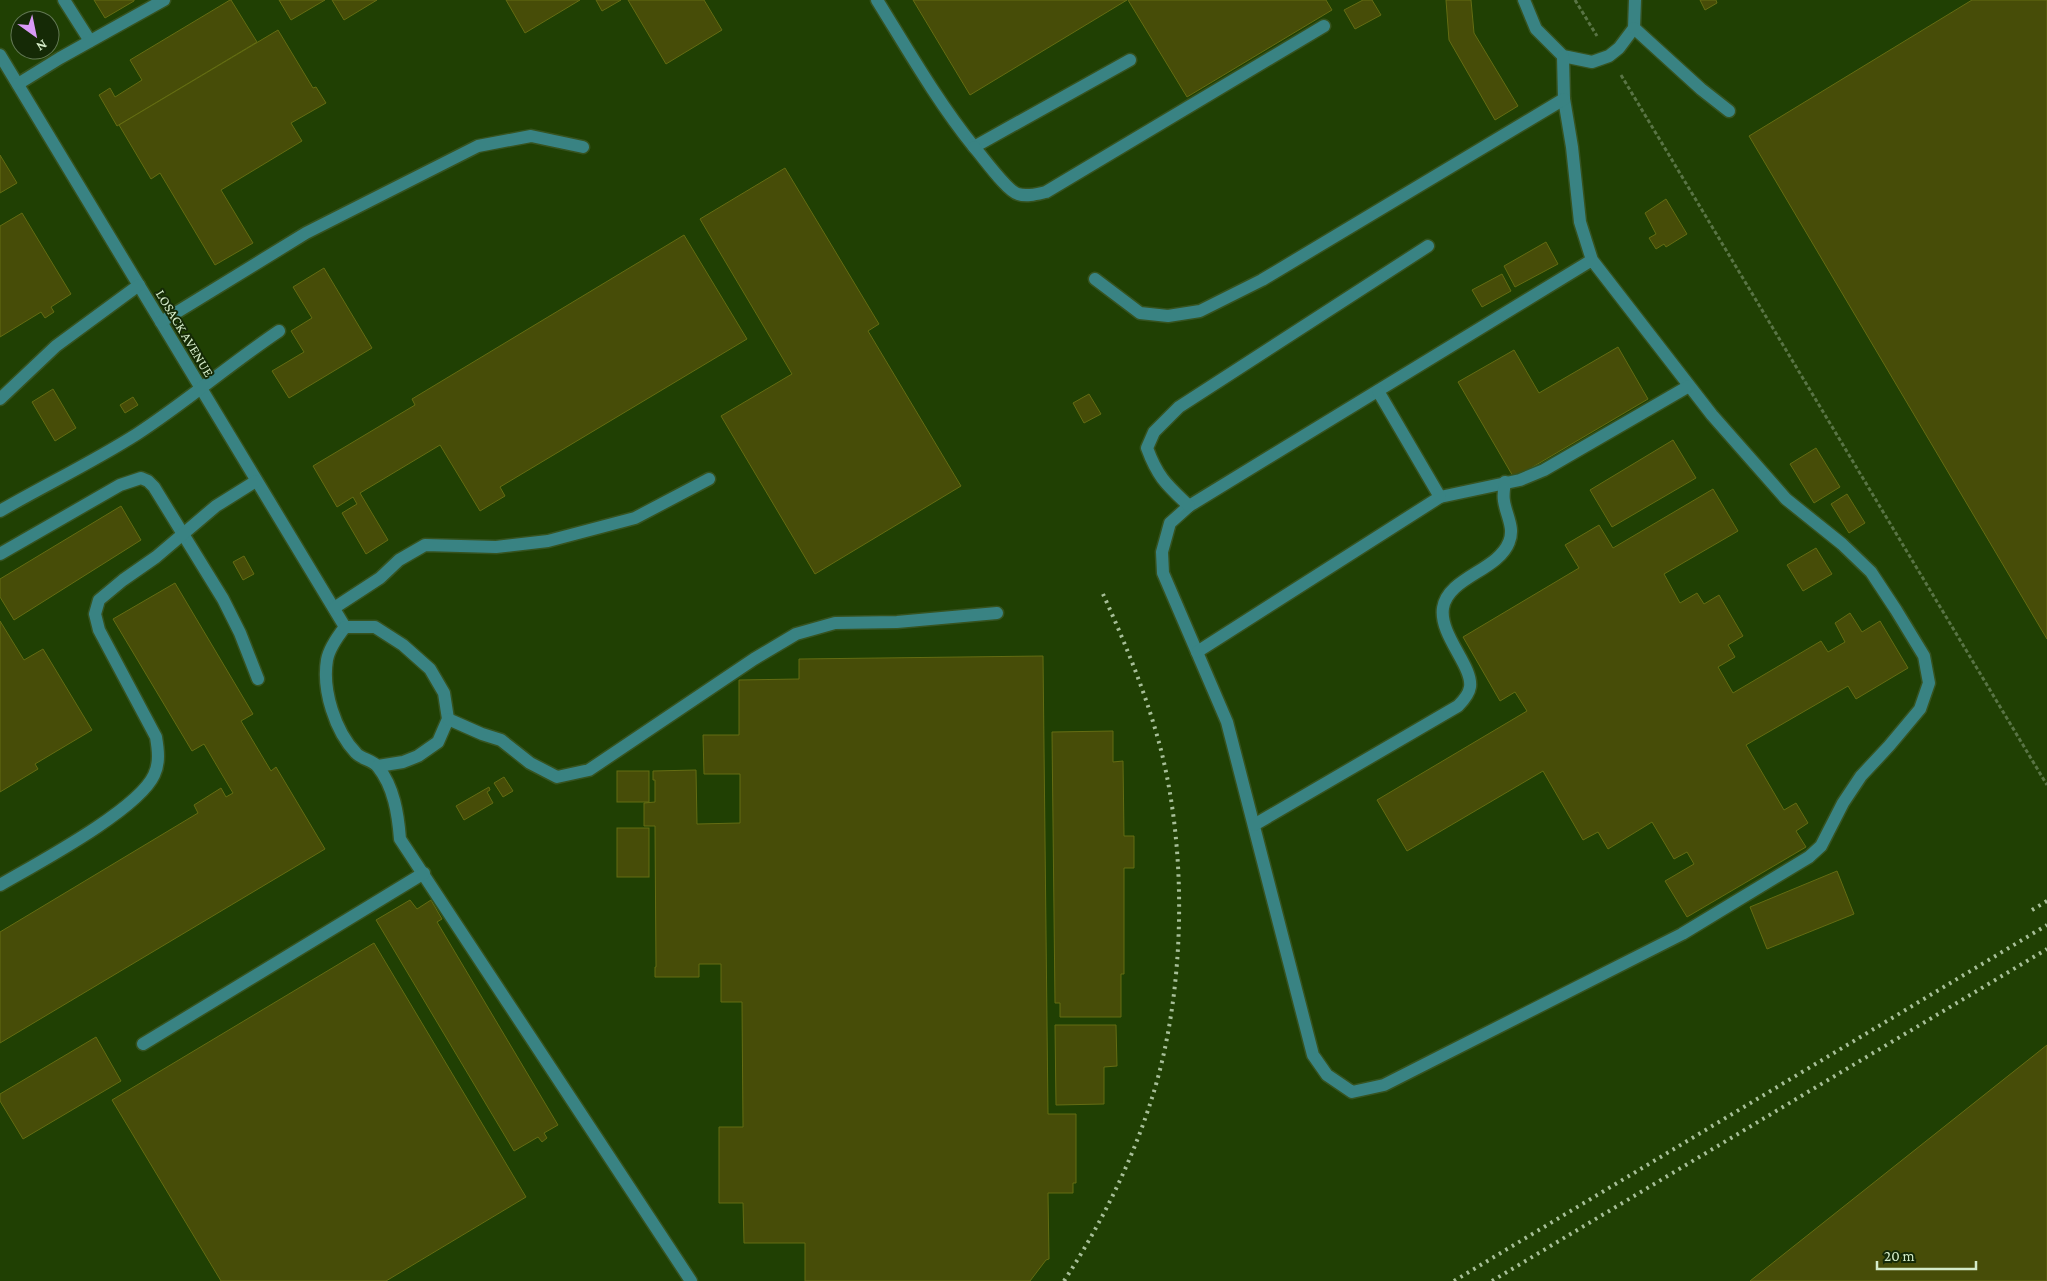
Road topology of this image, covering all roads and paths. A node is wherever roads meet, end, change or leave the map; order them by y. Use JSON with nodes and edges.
{"nodes":[{"id":1,"x":64,"y":0,"type":"edge"},
{"id":2,"x":164,"y":0,"type":"edge"},
{"id":3,"x":877,"y":0,"type":"edge"},
{"id":4,"x":1524,"y":0,"type":"edge"},
{"id":5,"x":1575,"y":0,"type":"edge"},
{"id":6,"x":1635,"y":0,"type":"edge"},
{"id":7,"x":1324,"y":26,"type":"dead end"},
{"id":8,"x":1634,"y":28,"type":"junction"},
{"id":9,"x":90,"y":41,"type":"junction"},
{"id":10,"x":0,"y":55,"type":"edge"},
{"id":11,"x":1563,"y":56,"type":"junction"},
{"id":12,"x":1609,"y":56,"type":"junction"},
{"id":13,"x":1130,"y":60,"type":"dead end"},
{"id":14,"x":18,"y":84,"type":"junction"},
{"id":15,"x":1564,"y":99,"type":"junction"},
{"id":16,"x":1729,"y":111,"type":"dead end"},
{"id":17,"x":583,"y":147,"type":"dead end"},
{"id":18,"x":974,"y":147,"type":"junction"},
{"id":19,"x":1428,"y":246,"type":"dead end"},
{"id":20,"x":1592,"y":260,"type":"junction"},
{"id":21,"x":1095,"y":279,"type":"dead end"},
{"id":22,"x":138,"y":285,"type":"junction"},
{"id":23,"x":161,"y":322,"type":"junction"},
{"id":24,"x":279,"y":330,"type":"dead end"},
{"id":25,"x":1689,"y":386,"type":"junction"},
{"id":26,"x":201,"y":388,"type":"junction"},
{"id":27,"x":1378,"y":391,"type":"junction"},
{"id":28,"x":0,"y":399,"type":"edge"},
{"id":29,"x":709,"y":479,"type":"dead end"},
{"id":30,"x":256,"y":480,"type":"junction"},
{"id":31,"x":1504,"y":482,"type":"junction"},
{"id":32,"x":1440,"y":497,"type":"junction"},
{"id":33,"x":1189,"y":506,"type":"junction"},
{"id":34,"x":0,"y":511,"type":"edge"},
{"id":35,"x":183,"y":533,"type":"junction"},
{"id":36,"x":0,"y":554,"type":"edge"},
{"id":37,"x":334,"y":608,"type":"junction"},
{"id":38,"x":996,"y":613,"type":"dead end"},
{"id":39,"x":345,"y":626,"type":"junction"},
{"id":40,"x":1197,"y":652,"type":"junction"},
{"id":41,"x":258,"y":679,"type":"dead end"},
{"id":42,"x":448,"y":719,"type":"junction"},
{"id":43,"x":378,"y":766,"type":"junction"},
{"id":44,"x":2047,"y":785,"type":"edge"},
{"id":45,"x":1254,"y":825,"type":"junction"},
{"id":46,"x":424,"y":873,"type":"junction"},
{"id":47,"x":0,"y":885,"type":"edge"},
{"id":48,"x":144,"y":1044,"type":"dead end"},
{"id":49,"x":691,"y":1281,"type":"edge"}],
"edges":[{"from":1,"to":9,"type":"street"},
{"from":2,"to":9,"type":"street"},
{"from":3,"to":18,"type":"street"},
{"from":4,"to":11,"type":"street"},
{"from":5,"to":12,"type":"path"},
{"from":6,"to":8,"type":"street"},
{"from":7,"to":18,"type":"street"},
{"from":8,"to":12,"type":"street"},
{"from":8,"to":16,"type":"street"},
{"from":9,"to":14,"type":"street"},
{"from":10,"to":14,"type":"street","name":"LOSACK AVENUE"},
{"from":11,"to":12,"type":"street"},
{"from":11,"to":15,"type":"street"},
{"from":12,"to":44,"type":"path"},
{"from":13,"to":18,"type":"street"},
{"from":14,"to":22,"type":"street","name":"LOSACK AVENUE"},
{"from":15,"to":20,"type":"street"},
{"from":15,"to":21,"type":"street"},
{"from":17,"to":23,"type":"street"},
{"from":19,"to":33,"type":"street"},
{"from":20,"to":25,"type":"street"},
{"from":20,"to":27,"type":"street"},
{"from":22,"to":23,"type":"street","name":"LOSACK AVENUE"},
{"from":22,"to":28,"type":"street"},
{"from":23,"to":26,"type":"street","name":"LOSACK AVENUE"},
{"from":24,"to":26,"type":"street"},
{"from":25,"to":31,"type":"street"},
{"from":25,"to":45,"type":"street"},
{"from":26,"to":30,"type":"street","name":"LOSACK AVENUE"},
{"from":26,"to":34,"type":"street"},
{"from":27,"to":32,"type":"street"},
{"from":27,"to":33,"type":"street"},
{"from":29,"to":37,"type":"street"},
{"from":30,"to":35,"type":"street"},
{"from":30,"to":37,"type":"street","name":"LOSACK AVENUE"},
{"from":31,"to":32,"type":"street"},
{"from":31,"to":45,"type":"street"},
{"from":32,"to":40,"type":"street"},
{"from":33,"to":40,"type":"street"},
{"from":35,"to":36,"type":"street"},
{"from":35,"to":41,"type":"street"},
{"from":35,"to":47,"type":"street"},
{"from":37,"to":39,"type":"street","name":"LOSACK AVENUE"},
{"from":38,"to":42,"type":"street"},
{"from":39,"to":42,"type":"street"},
{"from":39,"to":43,"type":"street"},
{"from":40,"to":45,"type":"street"},
{"from":42,"to":43,"type":"street"},
{"from":43,"to":46,"type":"street"},
{"from":46,"to":48,"type":"street"},
{"from":46,"to":49,"type":"street"}]}
